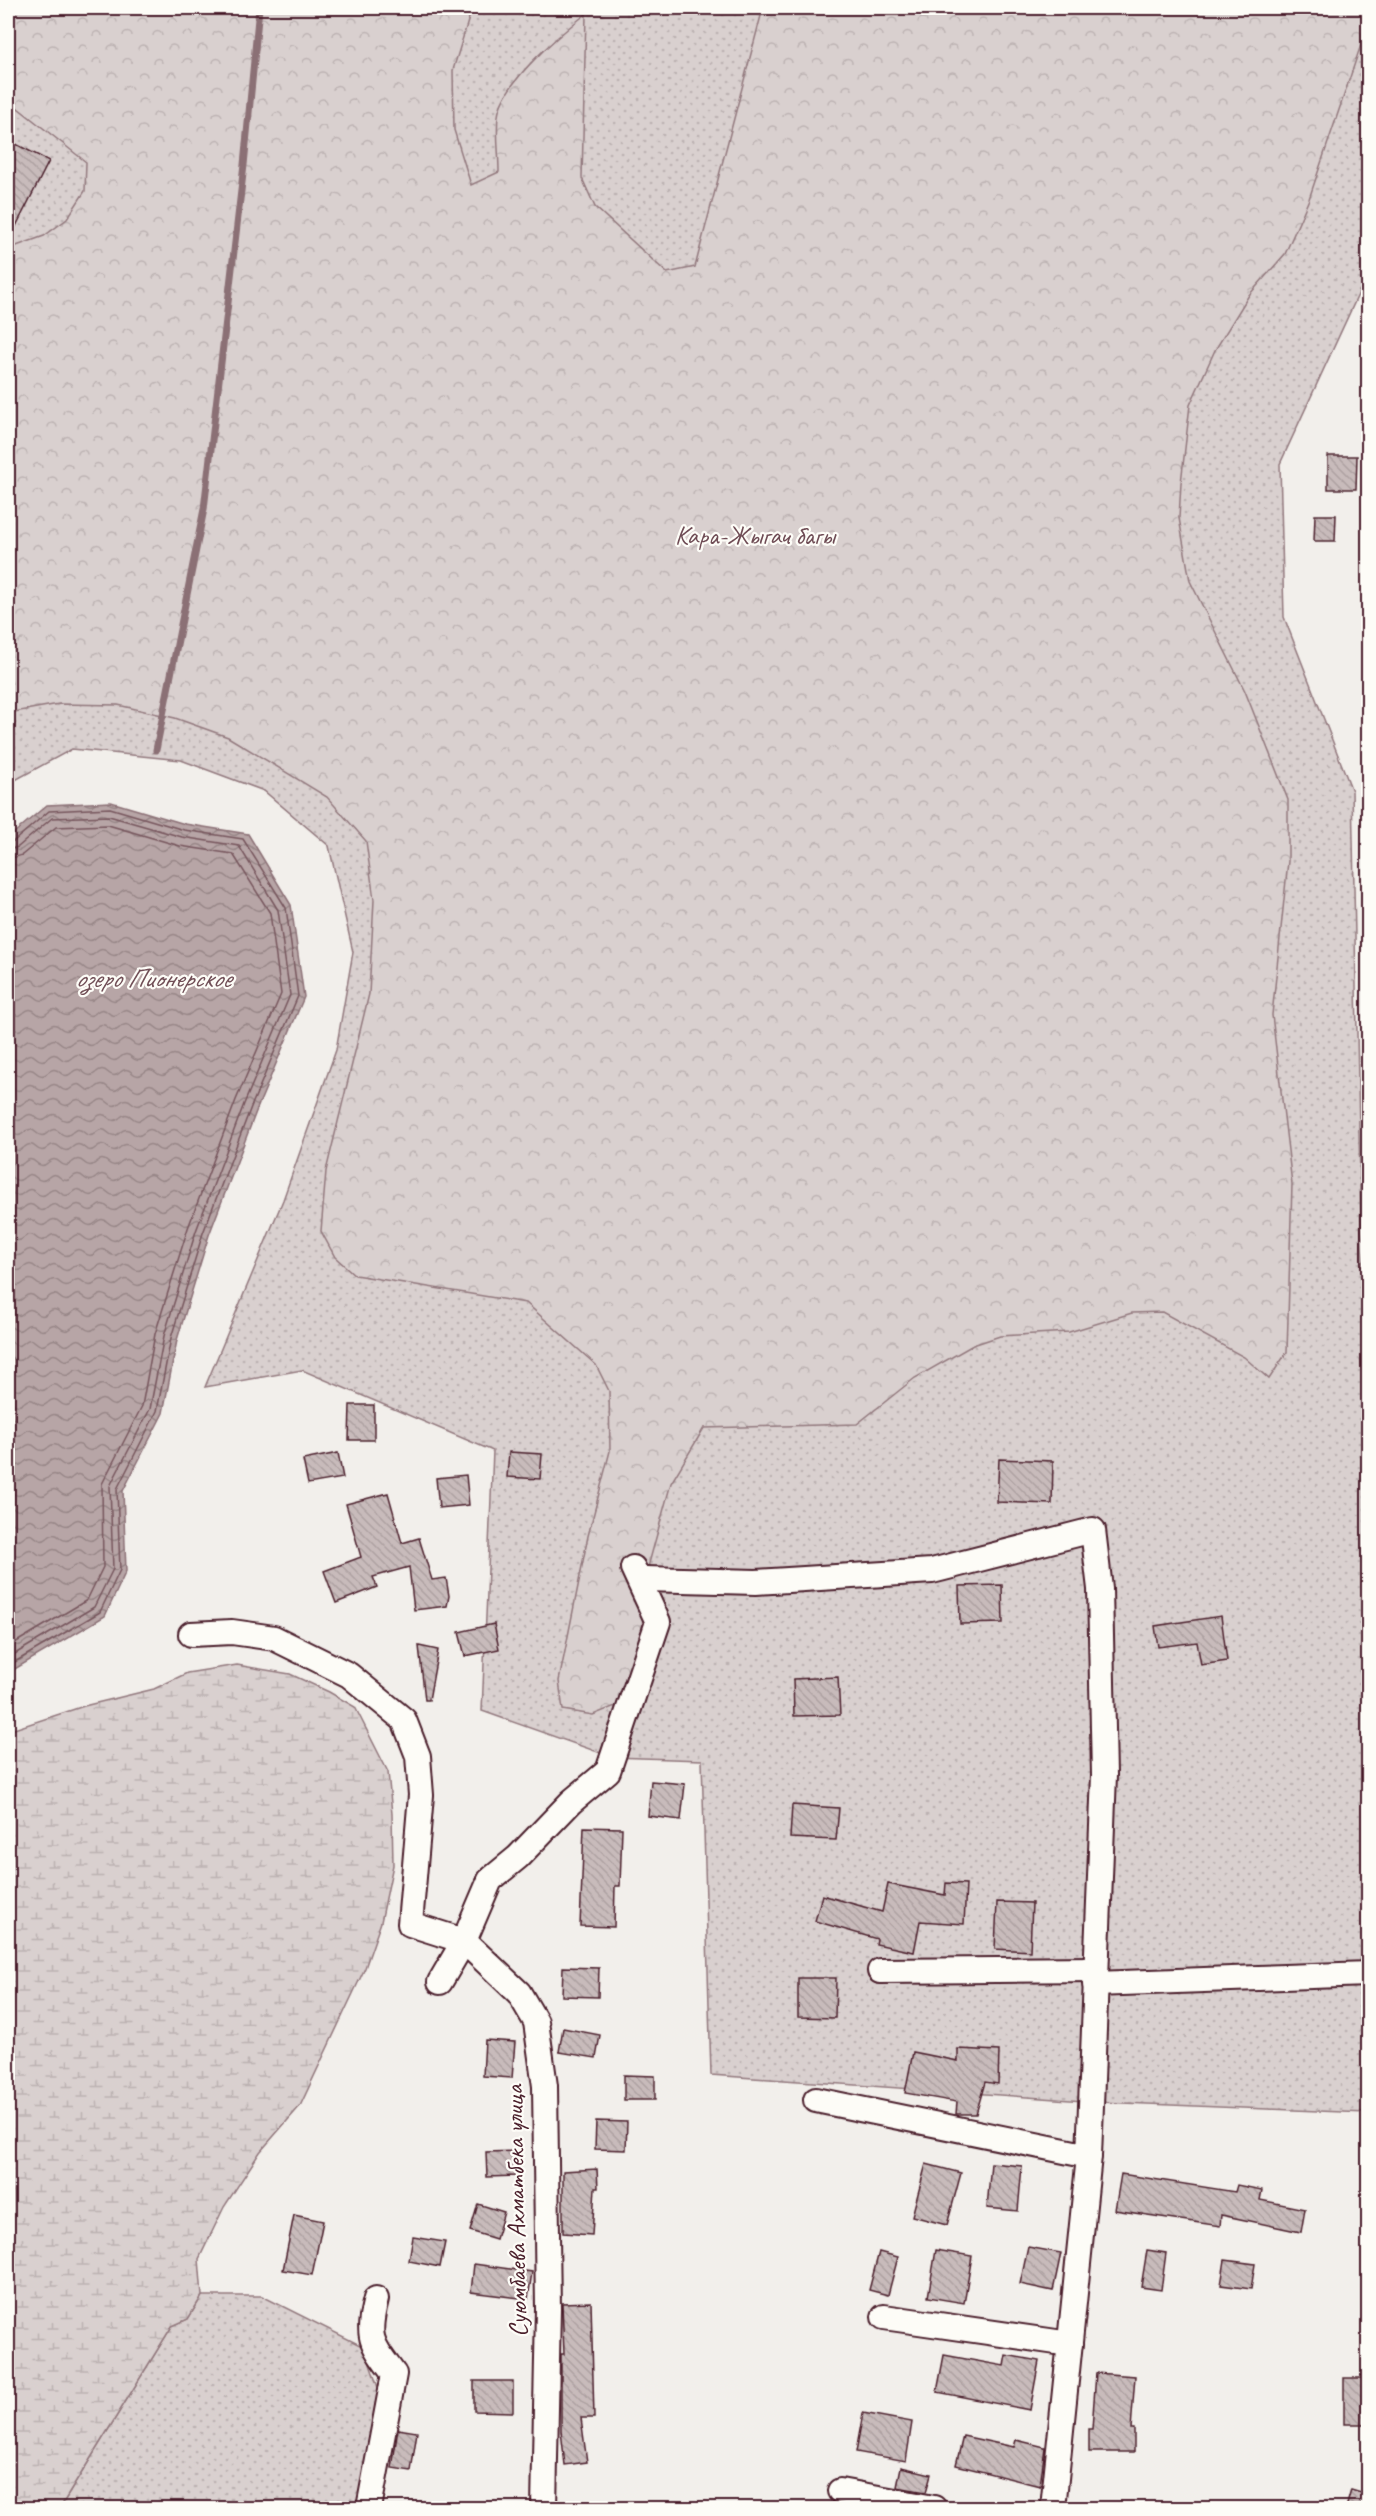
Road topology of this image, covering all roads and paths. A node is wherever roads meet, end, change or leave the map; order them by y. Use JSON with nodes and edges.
{"nodes":[{"id":1,"x":191,"y":1634,"type":"dead end"},
{"id":2,"x":464,"y":1941,"type":"junction"},
{"id":3,"x":880,"y":1971,"type":"dead end"},
{"id":4,"x":1368,"y":1974,"type":"edge"},
{"id":5,"x":1096,"y":1976,"type":"junction"},
{"id":6,"x":440,"y":1982,"type":"dead end"},
{"id":7,"x":816,"y":2100,"type":"dead end"},
{"id":8,"x":1089,"y":2156,"type":"junction"},
{"id":9,"x":376,"y":2299,"type":"dead end"},
{"id":10,"x":884,"y":2317,"type":"dead end"},
{"id":11,"x":1070,"y":2344,"type":"junction"},
{"id":12,"x":840,"y":2492,"type":"dead end"},
{"id":13,"x":369,"y":2508,"type":"edge"},
{"id":14,"x":544,"y":2508,"type":"edge"},
{"id":15,"x":934,"y":2508,"type":"edge"},
{"id":16,"x":1053,"y":2508,"type":"edge"}],
"edges":[{"from":1,"to":2,"type":"street","name":"Суюмбаева Ахматбека улица"},
{"from":2,"to":5,"type":"street"},
{"from":2,"to":6,"type":"street"},
{"from":2,"to":14,"type":"street","name":"Суюмбаева Ахматбека улица"},
{"from":3,"to":5,"type":"street"},
{"from":4,"to":5,"type":"street"},
{"from":5,"to":8,"type":"street"},
{"from":7,"to":8,"type":"street"},
{"from":8,"to":11,"type":"street"},
{"from":9,"to":13,"type":"street"},
{"from":10,"to":11,"type":"street"},
{"from":11,"to":16,"type":"street"},
{"from":12,"to":15,"type":"street"}]}
